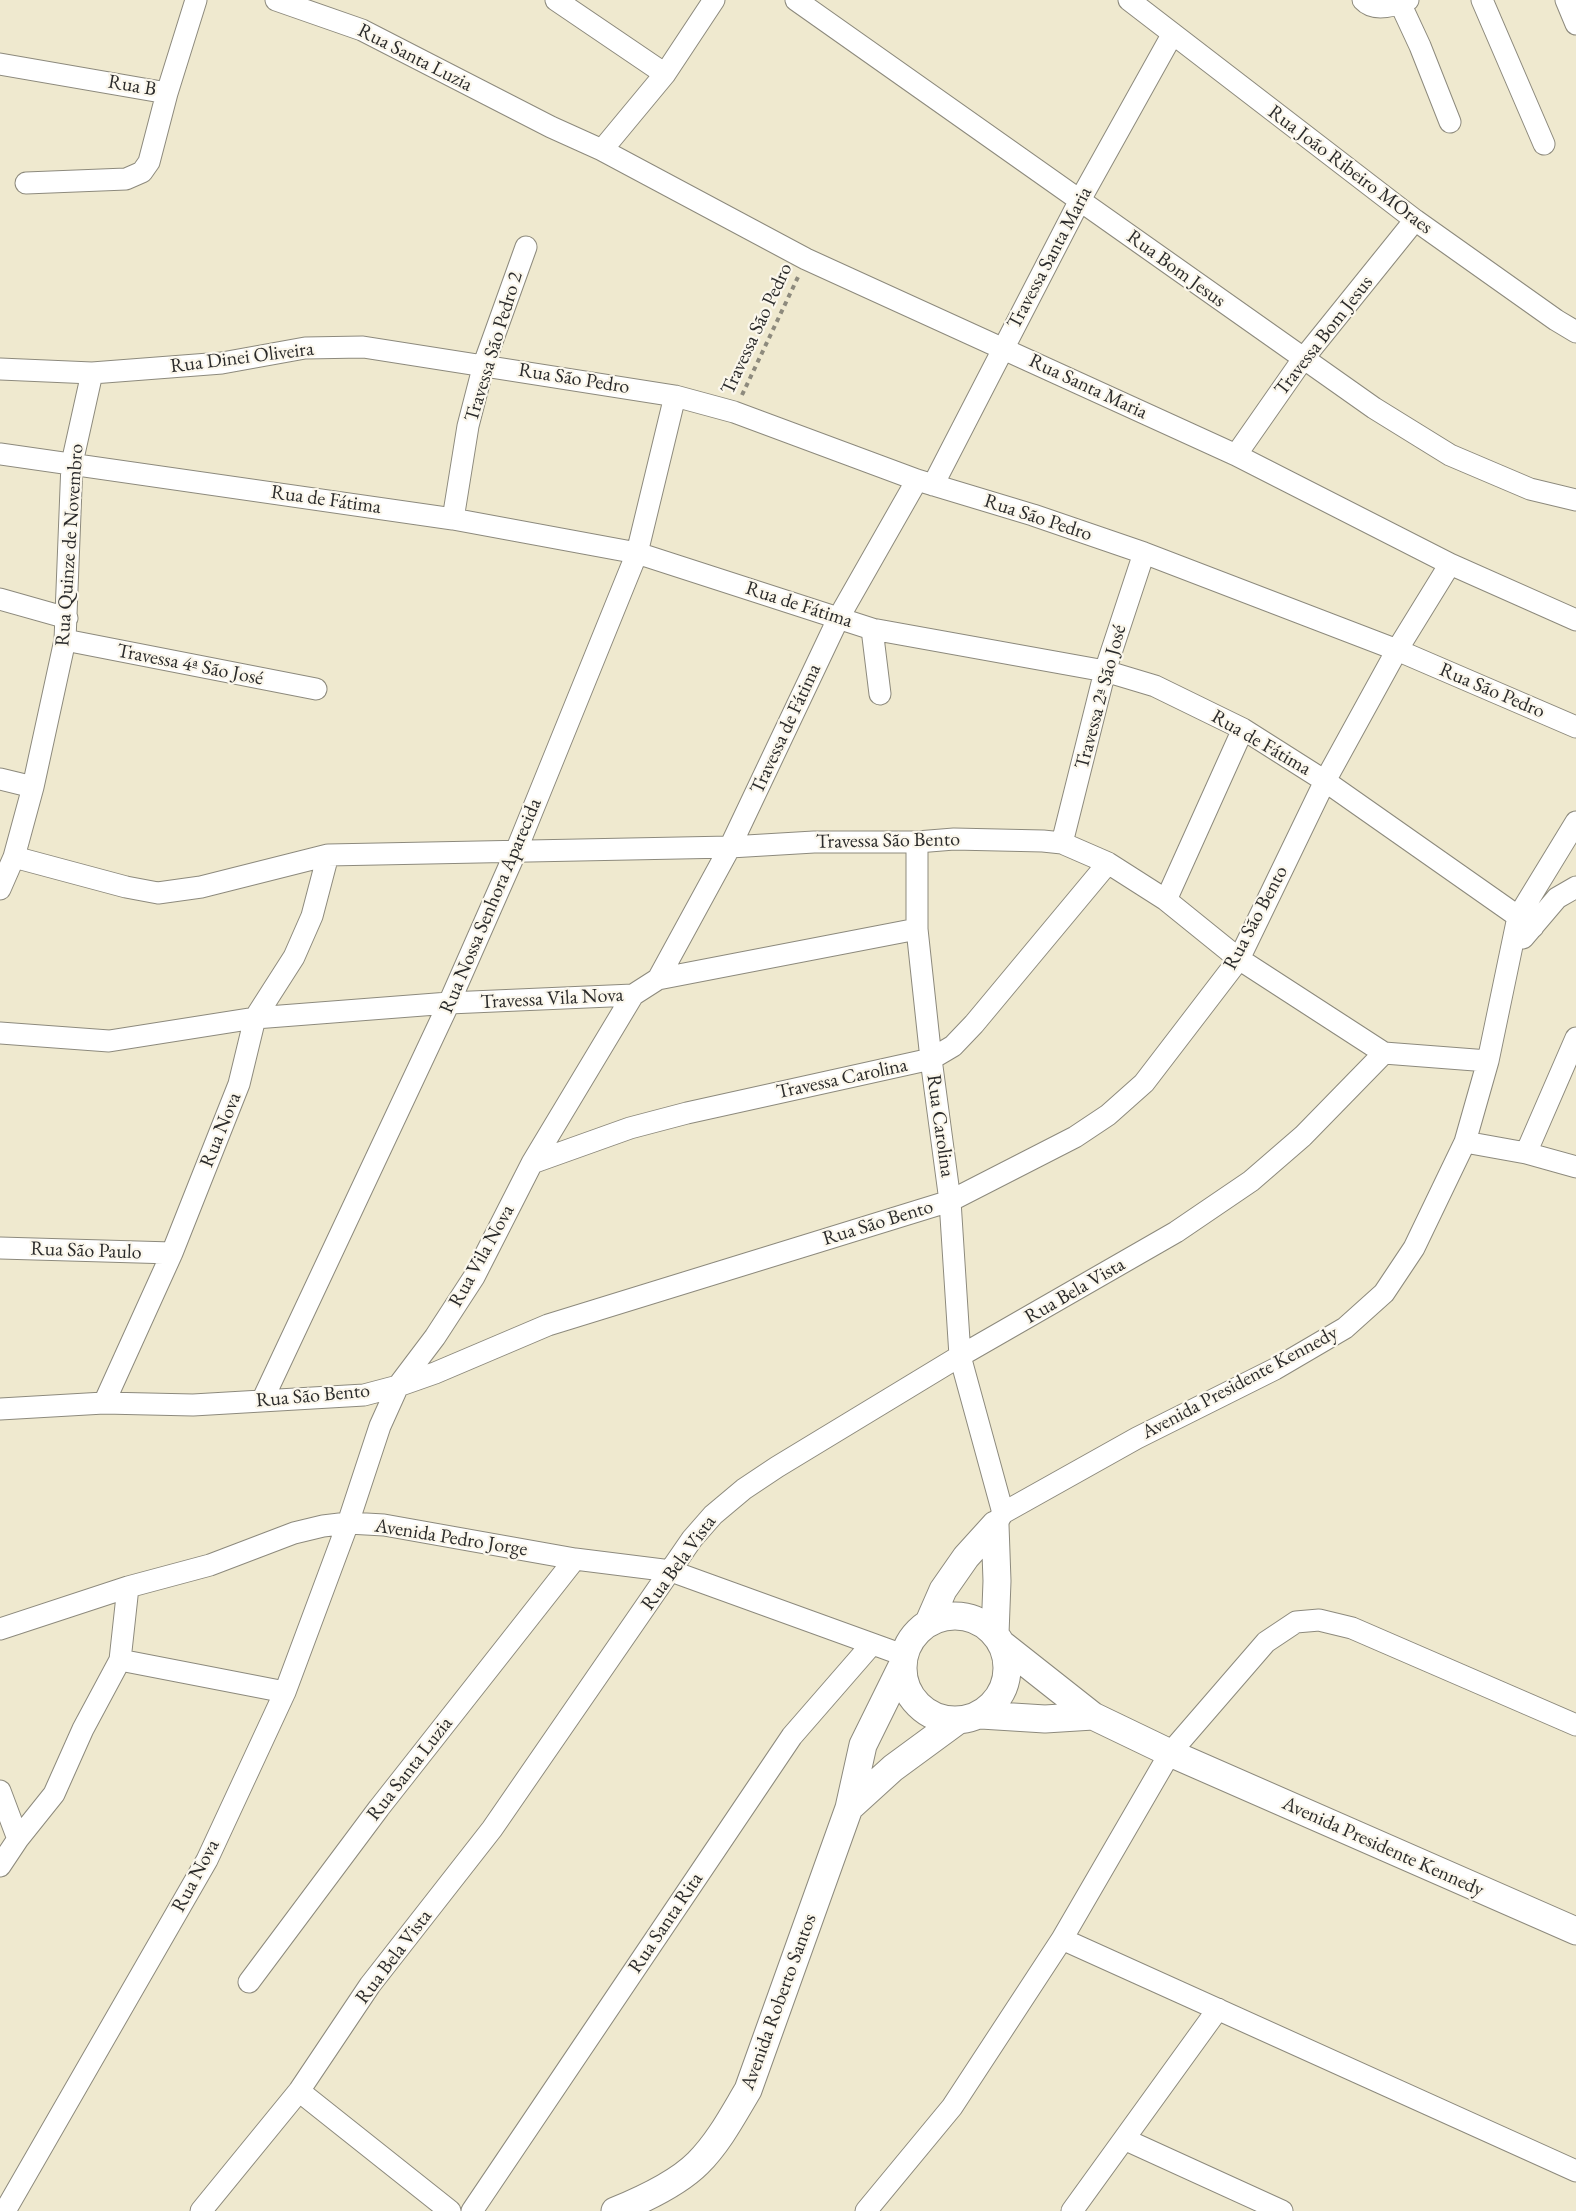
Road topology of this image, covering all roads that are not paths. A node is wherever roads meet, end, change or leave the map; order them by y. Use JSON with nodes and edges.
{"nodes":[{"id":1,"x":196,"y":0,"type":"edge"},
{"id":2,"x":276,"y":0,"type":"edge"},
{"id":3,"x":556,"y":0,"type":"edge"},
{"id":4,"x":714,"y":0,"type":"edge"},
{"id":5,"x":796,"y":0,"type":"edge"},
{"id":6,"x":1129,"y":0,"type":"edge"},
{"id":7,"x":1482,"y":0,"type":"edge"},
{"id":8,"x":1566,"y":0,"type":"edge"},
{"id":9,"x":1364,"y":1,"type":"edge"},
{"id":10,"x":1404,"y":2,"type":"edge"},
{"id":11,"x":1576,"y":24,"type":"edge"},
{"id":12,"x":1172,"y":35,"type":"junction"},
{"id":13,"x":0,"y":64,"type":"edge"},
{"id":14,"x":665,"y":74,"type":"junction"},
{"id":15,"x":167,"y":93,"type":"junction"},
{"id":16,"x":1450,"y":122,"type":"dead end"},
{"id":17,"x":1544,"y":144,"type":"dead end"},
{"id":18,"x":602,"y":150,"type":"junction"},
{"id":19,"x":26,"y":183,"type":"dead end"},
{"id":20,"x":1080,"y":200,"type":"junction"},
{"id":21,"x":1415,"y":220,"type":"junction"},
{"id":22,"x":526,"y":247,"type":"dead end"},
{"id":23,"x":1576,"y":332,"type":"edge"},
{"id":24,"x":1003,"y":348,"type":"junction"},
{"id":25,"x":1303,"y":359,"type":"junction"},
{"id":26,"x":484,"y":364,"type":"junction"},
{"id":27,"x":0,"y":369,"type":"edge"},
{"id":28,"x":92,"y":373,"type":"junction"},
{"id":29,"x":675,"y":396,"type":"junction"},
{"id":30,"x":0,"y":454,"type":"edge"},
{"id":31,"x":1236,"y":455,"type":"junction"},
{"id":32,"x":72,"y":463,"type":"junction"},
{"id":33,"x":925,"y":483,"type":"junction"},
{"id":34,"x":1576,"y":500,"type":"edge"},
{"id":35,"x":453,"y":519,"type":"junction"},
{"id":36,"x":637,"y":553,"type":"junction"},
{"id":37,"x":1144,"y":553,"type":"junction"},
{"id":38,"x":1450,"y":564,"type":"junction"},
{"id":39,"x":0,"y":599,"type":"edge"},
{"id":40,"x":839,"y":617,"type":"junction"},
{"id":41,"x":68,"y":618,"type":"junction"},
{"id":42,"x":1576,"y":620,"type":"edge"},
{"id":43,"x":872,"y":629,"type":"junction"},
{"id":44,"x":65,"y":640,"type":"junction"},
{"id":45,"x":1397,"y":650,"type":"junction"},
{"id":46,"x":1105,"y":671,"type":"junction"},
{"id":47,"x":316,"y":689,"type":"dead end"},
{"id":48,"x":880,"y":694,"type":"dead end"},
{"id":49,"x":1576,"y":727,"type":"edge"},
{"id":50,"x":1243,"y":729,"type":"junction"},
{"id":51,"x":0,"y":779,"type":"edge"},
{"id":52,"x":1326,"y":781,"type":"junction"},
{"id":53,"x":33,"y":788,"type":"junction"},
{"id":54,"x":1575,"y":826,"type":"edge"},
{"id":55,"x":917,"y":842,"type":"junction"},
{"id":56,"x":1062,"y":843,"type":"junction"},
{"id":57,"x":730,"y":847,"type":"junction"},
{"id":58,"x":516,"y":851,"type":"junction"},
{"id":59,"x":328,"y":855,"type":"junction"},
{"id":60,"x":15,"y":857,"type":"junction"},
{"id":61,"x":1108,"y":863,"type":"junction"},
{"id":62,"x":2,"y":884,"type":"edge"},
{"id":63,"x":1576,"y":887,"type":"edge"},
{"id":64,"x":1166,"y":900,"type":"junction"},
{"id":65,"x":1525,"y":922,"type":"junction"},
{"id":66,"x":917,"y":929,"type":"junction"},
{"id":67,"x":1239,"y":958,"type":"junction"},
{"id":68,"x":657,"y":979,"type":"junction"},
{"id":69,"x":633,"y":995,"type":"junction"},
{"id":70,"x":450,"y":1004,"type":"junction"},
{"id":71,"x":255,"y":1018,"type":"junction"},
{"id":72,"x":0,"y":1033,"type":"edge"},
{"id":73,"x":1576,"y":1038,"type":"edge"},
{"id":74,"x":1384,"y":1053,"type":"junction"},
{"id":75,"x":931,"y":1059,"type":"junction"},
{"id":76,"x":1488,"y":1061,"type":"junction"},
{"id":77,"x":1465,"y":1142,"type":"junction"},
{"id":78,"x":1526,"y":1153,"type":"junction"},
{"id":79,"x":532,"y":1163,"type":"junction"},
{"id":80,"x":1576,"y":1167,"type":"edge"},
{"id":81,"x":950,"y":1201,"type":"junction"},
{"id":82,"x":0,"y":1248,"type":"edge"},
{"id":83,"x":172,"y":1253,"type":"junction"},
{"id":84,"x":960,"y":1356,"type":"junction"},
{"id":85,"x":398,"y":1386,"type":"junction"},
{"id":86,"x":262,"y":1401,"type":"junction"},
{"id":87,"x":104,"y":1403,"type":"junction"},
{"id":88,"x":0,"y":1409,"type":"edge"},
{"id":89,"x":999,"y":1519,"type":"junction"},
{"id":90,"x":348,"y":1523,"type":"junction"},
{"id":91,"x":575,"y":1559,"type":"junction"},
{"id":92,"x":671,"y":1571,"type":"junction"},
{"id":93,"x":128,"y":1587,"type":"junction"},
{"id":94,"x":929,"y":1622,"type":"junction"},
{"id":95,"x":0,"y":1629,"type":"edge"},
{"id":96,"x":999,"y":1640,"type":"junction"},
{"id":97,"x":873,"y":1644,"type":"junction"},
{"id":98,"x":120,"y":1660,"type":"junction"},
{"id":99,"x":902,"y":1661,"type":"junction"},
{"id":100,"x":285,"y":1692,"type":"junction"},
{"id":101,"x":1093,"y":1716,"type":"junction"},
{"id":102,"x":969,"y":1718,"type":"junction"},
{"id":103,"x":1576,"y":1725,"type":"edge"},
{"id":104,"x":1170,"y":1753,"type":"junction"},
{"id":105,"x":2,"y":1804,"type":"edge"},
{"id":106,"x":849,"y":1808,"type":"junction"},
{"id":107,"x":18,"y":1839,"type":"junction"},
{"id":108,"x":0,"y":1866,"type":"edge"},
{"id":109,"x":1576,"y":1931,"type":"edge"},
{"id":110,"x":1062,"y":1939,"type":"junction"},
{"id":111,"x":249,"y":1982,"type":"dead end"},
{"id":112,"x":1218,"y":2009,"type":"junction"},
{"id":113,"x":299,"y":2091,"type":"junction"},
{"id":114,"x":1124,"y":2139,"type":"junction"},
{"id":115,"x":1576,"y":2172,"type":"edge"},
{"id":116,"x":1274,"y":2209,"type":"edge"},
{"id":117,"x":5,"y":2211,"type":"edge"},
{"id":118,"x":201,"y":2211,"type":"edge"},
{"id":119,"x":450,"y":2211,"type":"edge"},
{"id":120,"x":472,"y":2211,"type":"edge"},
{"id":121,"x":615,"y":2211,"type":"edge"},
{"id":122,"x":866,"y":2211,"type":"edge"},
{"id":123,"x":1072,"y":2211,"type":"edge"}],
"edges":[{"from":1,"to":15,"type":"street","name":"Rua B"},
{"from":2,"to":18,"type":"street","name":"Rua Santa Luzia"},
{"from":3,"to":14,"type":"street"},
{"from":4,"to":14,"type":"street"},
{"from":5,"to":20,"type":"street","name":"Rua Bom Jesus"},
{"from":6,"to":12,"type":"street","name":"Rua João Ribeiro MOraes"},
{"from":7,"to":17,"type":"street"},
{"from":8,"to":11,"type":"street"},
{"from":9,"to":10,"type":"street"},
{"from":10,"to":16,"type":"street"},
{"from":12,"to":20,"type":"street","name":"Travessa Santa Maria"},
{"from":12,"to":21,"type":"street","name":"Rua João Ribeiro MOraes"},
{"from":13,"to":15,"type":"street","name":"Rua B"},
{"from":14,"to":18,"type":"street"},
{"from":15,"to":19,"type":"street"},
{"from":18,"to":24,"type":"street","name":"Rua Santa Maria"},
{"from":20,"to":24,"type":"street","name":"Travessa Santa Maria"},
{"from":20,"to":25,"type":"street","name":"Rua Bom Jesus"},
{"from":21,"to":23,"type":"street","name":"Rua João Ribeiro MOraes"},
{"from":21,"to":25,"type":"street","name":"Travessa Bom Jesus"},
{"from":22,"to":26,"type":"street","name":"Travessa São Pedro 2"},
{"from":24,"to":31,"type":"street","name":"Rua Santa Maria"},
{"from":24,"to":33,"type":"street","name":"Travessa Santa Maria"},
{"from":25,"to":31,"type":"street","name":"Travessa Bom Jesus"},
{"from":25,"to":34,"type":"street","name":"Rua Bom Jesus"},
{"from":26,"to":28,"type":"street","name":"Rua Dinei Oliveira"},
{"from":26,"to":29,"type":"street","name":"Rua São Pedro"},
{"from":26,"to":35,"type":"street","name":"Travessa São Pedro 2"},
{"from":27,"to":28,"type":"street","name":"Rua Dinei Oliveira"},
{"from":28,"to":32,"type":"street","name":"Rua Quinze de Novembro"},
{"from":29,"to":33,"type":"street","name":"Rua São Pedro"},
{"from":29,"to":36,"type":"street","name":"Rua Nossa Senhora Aparecida"},
{"from":30,"to":32,"type":"street","name":"Rua de Fátima"},
{"from":31,"to":38,"type":"street","name":"Rua Santa Maria"},
{"from":32,"to":35,"type":"street","name":"Rua de Fátima"},
{"from":32,"to":41,"type":"street","name":"Rua Quinze de Novembro"},
{"from":33,"to":37,"type":"street","name":"Rua São Pedro"},
{"from":33,"to":40,"type":"street","name":"Travessa de Fátima"},
{"from":35,"to":36,"type":"street","name":"Rua de Fátima"},
{"from":36,"to":40,"type":"street","name":"Rua de Fátima"},
{"from":36,"to":58,"type":"street","name":"Rua Nossa Senhora Aparecida"},
{"from":37,"to":45,"type":"street","name":"Rua São Pedro"},
{"from":37,"to":46,"type":"street","name":"Travessa 2ª São José"},
{"from":38,"to":42,"type":"street","name":"Rua Santa Maria"},
{"from":38,"to":45,"type":"street","name":"Rua São Bento"},
{"from":39,"to":41,"type":"street"},
{"from":40,"to":43,"type":"street","name":"Rua de Fátima"},
{"from":40,"to":57,"type":"street","name":"Travessa de Fátima"},
{"from":41,"to":44,"type":"street","name":"Rua Quinze de Novembro"},
{"from":43,"to":46,"type":"street","name":"Rua de Fátima"},
{"from":43,"to":48,"type":"street"},
{"from":44,"to":47,"type":"street","name":"Travessa 4ª São José"},
{"from":44,"to":53,"type":"street","name":"Rua Quinze de Novembro"},
{"from":45,"to":49,"type":"street","name":"Rua São Pedro"},
{"from":45,"to":52,"type":"street","name":"Rua São Bento"},
{"from":46,"to":50,"type":"street","name":"Rua de Fátima"},
{"from":46,"to":56,"type":"street","name":"Travessa 2ª São José"},
{"from":50,"to":52,"type":"street","name":"Rua de Fátima"},
{"from":50,"to":64,"type":"street"},
{"from":51,"to":53,"type":"street"},
{"from":52,"to":65,"type":"street","name":"Rua de Fátima"},
{"from":52,"to":67,"type":"street","name":"Rua São Bento"},
{"from":53,"to":60,"type":"street","name":"Rua Quinze de Novembro"},
{"from":54,"to":65,"type":"street"},
{"from":55,"to":56,"type":"street","name":"Travessa São Bento"},
{"from":55,"to":57,"type":"street","name":"Travessa São Bento"},
{"from":55,"to":66,"type":"street","name":"Rua Carolina"},
{"from":56,"to":61,"type":"street","name":"Travessa São Bento"},
{"from":57,"to":58,"type":"street","name":"Travessa São Bento"},
{"from":57,"to":68,"type":"street","name":"Travessa de Fátima"},
{"from":58,"to":59,"type":"street","name":"Travessa São Bento"},
{"from":58,"to":70,"type":"street","name":"Rua Nossa Senhora Aparecida"},
{"from":59,"to":60,"type":"street","name":"Travessa São Bento"},
{"from":59,"to":71,"type":"street","name":"Rua Nova"},
{"from":60,"to":62,"type":"street","name":"Rua Quinze de Novembro"},
{"from":61,"to":64,"type":"street","name":"Travessa São Bento"},
{"from":61,"to":75,"type":"street","name":"Travessa Carolina"},
{"from":63,"to":65,"type":"street"},
{"from":64,"to":67,"type":"street","name":"Travessa São Bento"},
{"from":65,"to":76,"type":"street","name":"Avenida Presidente Kennedy"},
{"from":66,"to":68,"type":"street","name":"Travessa Vila Nova"},
{"from":66,"to":75,"type":"street","name":"Rua Carolina"},
{"from":67,"to":74,"type":"street","name":"Travessa São Bento"},
{"from":67,"to":81,"type":"street","name":"Rua São Bento"},
{"from":68,"to":69,"type":"street","name":"Travessa Vila Nova"},
{"from":69,"to":70,"type":"street","name":"Travessa Vila Nova"},
{"from":69,"to":79,"type":"street","name":"Rua Vila Nova"},
{"from":70,"to":71,"type":"street","name":"Travessa Vila Nova"},
{"from":70,"to":86,"type":"street","name":"Rua Nossa Senhora Aparecida"},
{"from":71,"to":72,"type":"street","name":"Travessa Vila Nova"},
{"from":71,"to":83,"type":"street","name":"Rua Nova"},
{"from":73,"to":78,"type":"street"},
{"from":74,"to":76,"type":"street"},
{"from":74,"to":84,"type":"street","name":"Rua Bela Vista"},
{"from":75,"to":79,"type":"street","name":"Travessa Carolina"},
{"from":75,"to":81,"type":"street","name":"Rua Carolina"},
{"from":76,"to":77,"type":"street","name":"Avenida Presidente Kennedy"},
{"from":77,"to":78,"type":"street"},
{"from":77,"to":89,"type":"street","name":"Avenida Presidente Kennedy"},
{"from":78,"to":80,"type":"street"},
{"from":79,"to":85,"type":"street","name":"Rua Vila Nova"},
{"from":81,"to":84,"type":"street","name":"Rua Carolina"},
{"from":81,"to":85,"type":"street","name":"Rua São Bento"},
{"from":82,"to":83,"type":"street","name":"Rua São Paulo"},
{"from":83,"to":87,"type":"street","name":"Rua Nova"},
{"from":84,"to":89,"type":"street","name":"Rua Carolina"},
{"from":84,"to":92,"type":"street","name":"Rua Bela Vista"},
{"from":85,"to":86,"type":"street","name":"Rua São Bento"},
{"from":85,"to":90,"type":"street","name":"Rua Vila Nova"},
{"from":86,"to":87,"type":"street","name":"Rua São Bento"},
{"from":87,"to":88,"type":"street","name":"Rua São Bento"},
{"from":89,"to":94,"type":"main road","name":"Avenida Presidente Kennedy"},
{"from":89,"to":96,"type":"main road"},
{"from":90,"to":91,"type":"street","name":"Avenida Pedro Jorge"},
{"from":90,"to":93,"type":"street","name":"Avenida Pedro Jorge"},
{"from":90,"to":100,"type":"street","name":"Rua Nova"},
{"from":91,"to":92,"type":"street","name":"Avenida Pedro Jorge"},
{"from":91,"to":111,"type":"street","name":"Rua Santa Luzia"},
{"from":92,"to":97,"type":"street","name":"Avenida Pedro Jorge"},
{"from":92,"to":113,"type":"street","name":"Rua Bela Vista"},
{"from":93,"to":95,"type":"street","name":"Avenida Pedro Jorge"},
{"from":93,"to":98,"type":"street"},
{"from":94,"to":96,"type":"main road","name":"Avenida Presidente Kennedy"},
{"from":94,"to":99,"type":"main road","name":"Avenida Presidente Kennedy"},
{"from":96,"to":101,"type":"main road","name":"Avenida Presidente Kennedy"},
{"from":96,"to":102,"type":"main road"},
{"from":97,"to":99,"type":"street","name":"Avenida Pedro Jorge"},
{"from":97,"to":120,"type":"street","name":"Rua Santa Rita"},
{"from":98,"to":100,"type":"street"},
{"from":98,"to":107,"type":"street"},
{"from":99,"to":102,"type":"main road","name":"Avenida Presidente Kennedy"},
{"from":99,"to":106,"type":"main road","name":"Avenida Roberto Santos"},
{"from":100,"to":117,"type":"street","name":"Rua Nova"},
{"from":101,"to":102,"type":"main road","name":"Avenida Presidente Kennedy"},
{"from":101,"to":104,"type":"main road","name":"Avenida Presidente Kennedy"},
{"from":102,"to":106,"type":"main road","name":"Avenida Roberto Santos"},
{"from":103,"to":104,"type":"street"},
{"from":104,"to":109,"type":"main road","name":"Avenida Presidente Kennedy"},
{"from":104,"to":110,"type":"street"},
{"from":105,"to":107,"type":"street"},
{"from":106,"to":121,"type":"main road","name":"Avenida Roberto Santos"},
{"from":107,"to":108,"type":"street"},
{"from":110,"to":112,"type":"street"},
{"from":110,"to":122,"type":"street"},
{"from":112,"to":114,"type":"street"},
{"from":112,"to":115,"type":"street"},
{"from":113,"to":118,"type":"street","name":"Rua Bela Vista"},
{"from":113,"to":119,"type":"street"},
{"from":114,"to":116,"type":"street"},
{"from":114,"to":123,"type":"street"}]}
